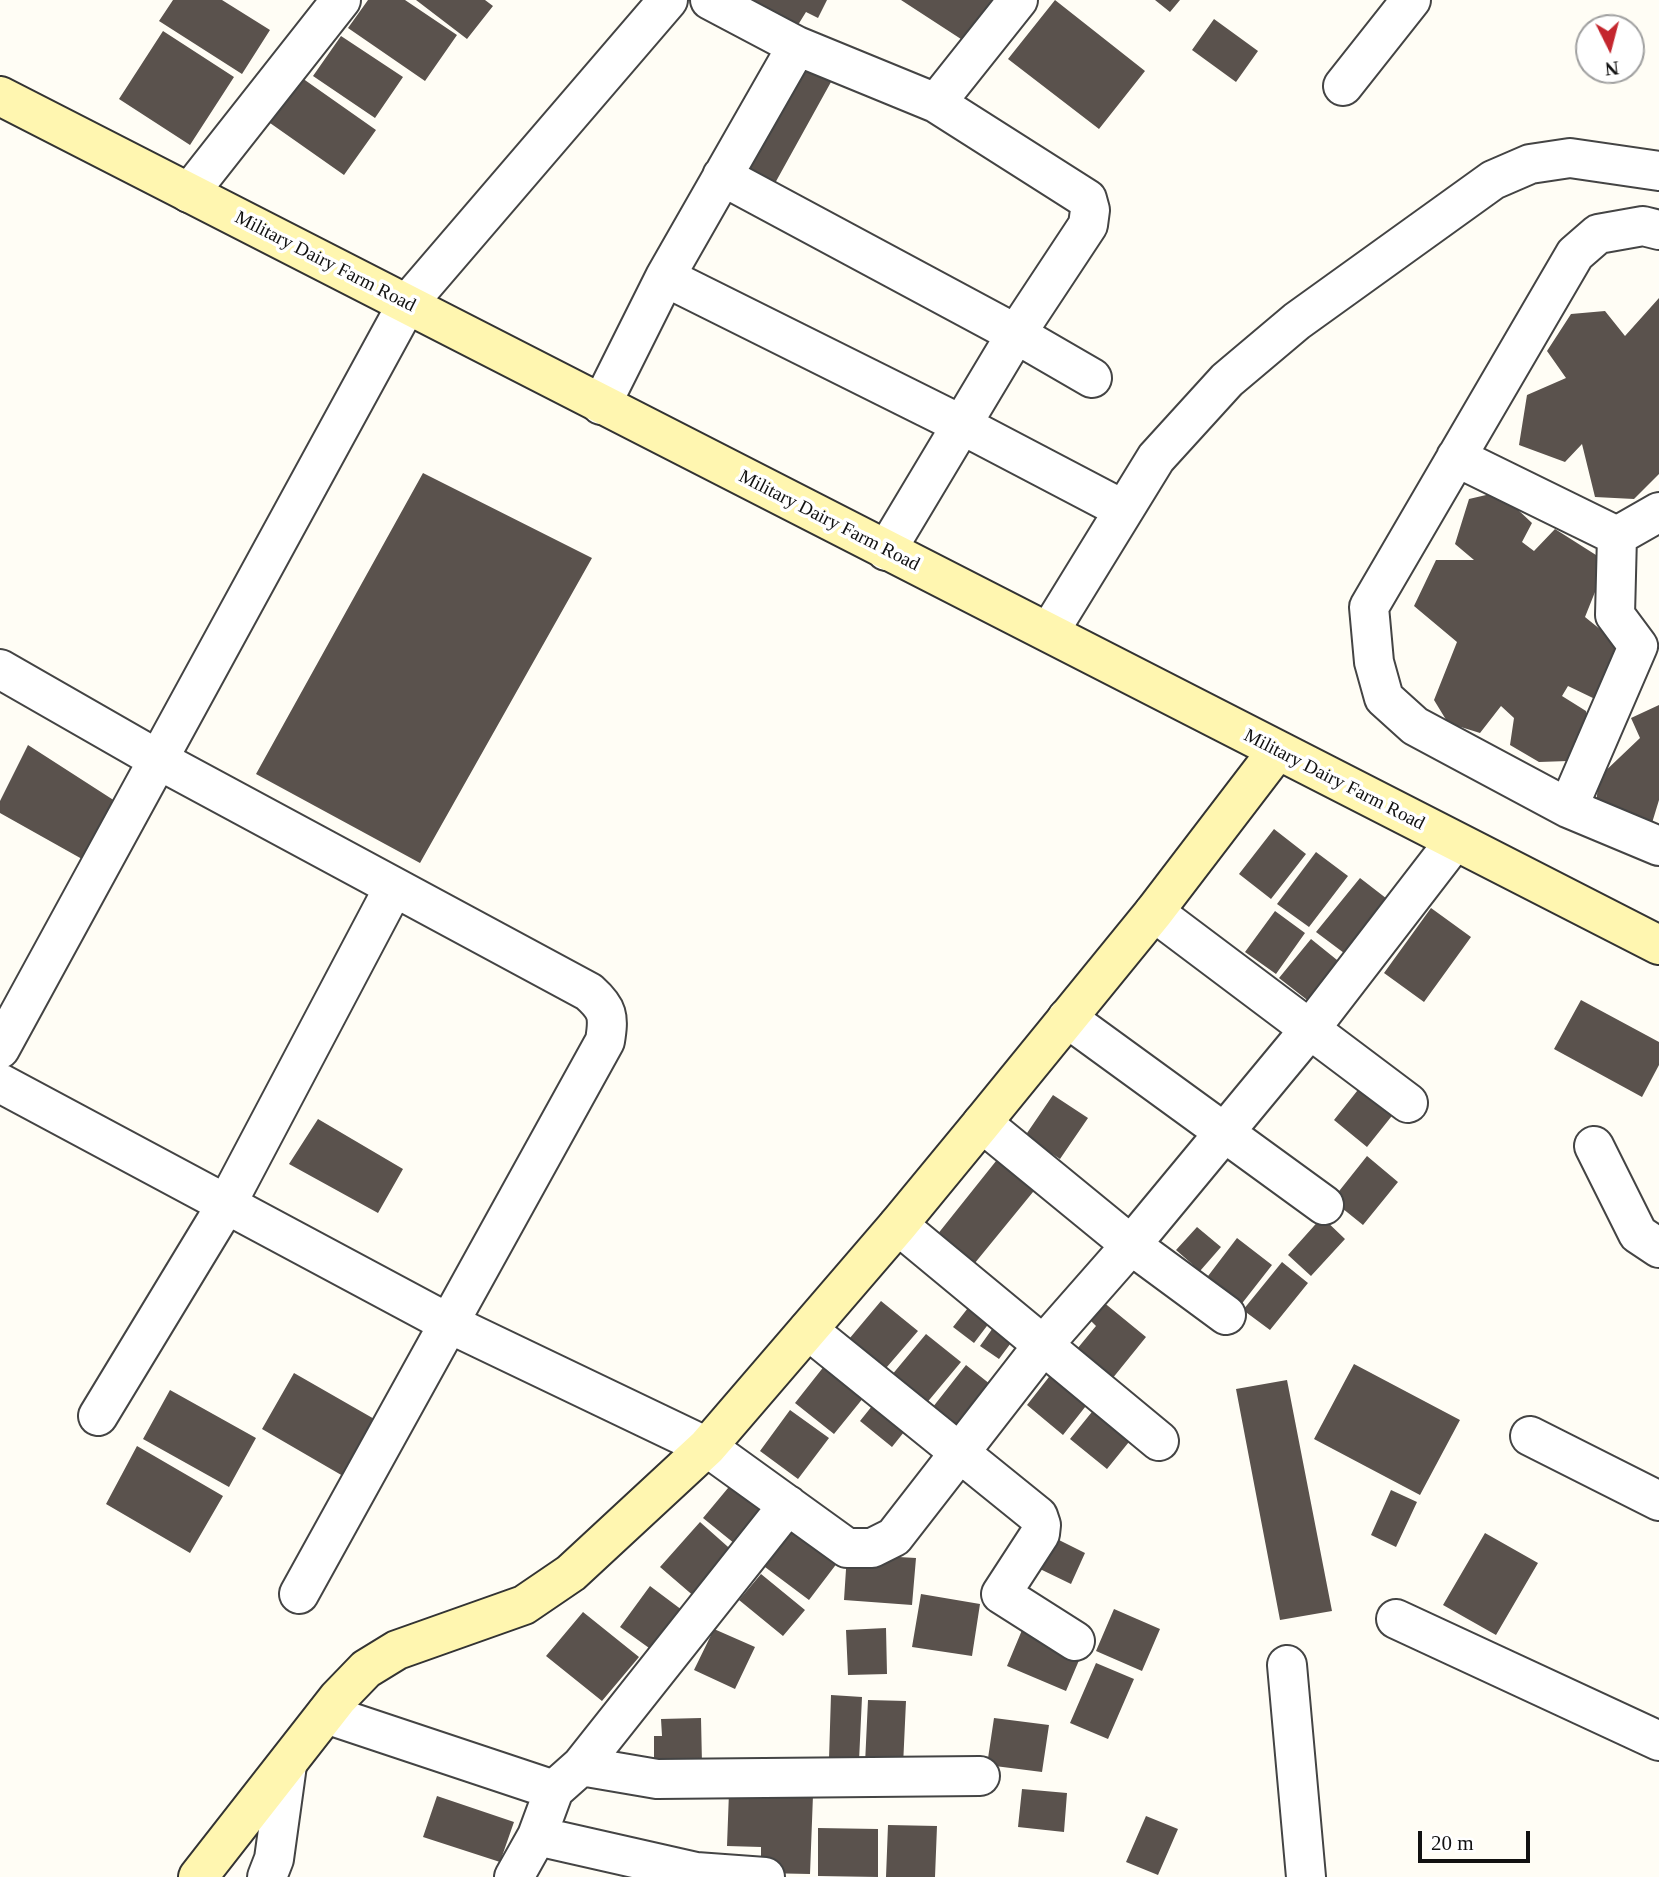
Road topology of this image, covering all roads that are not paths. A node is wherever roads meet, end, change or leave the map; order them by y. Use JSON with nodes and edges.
{"nodes":[{"id":1,"x":341,"y":0,"type":"edge"},
{"id":2,"x":668,"y":0,"type":"edge"},
{"id":3,"x":710,"y":0,"type":"edge"},
{"id":4,"x":1018,"y":0,"type":"edge"},
{"id":5,"x":1411,"y":0,"type":"edge"},
{"id":6,"x":797,"y":47,"type":"junction"},
{"id":7,"x":1343,"y":86,"type":"dead end"},
{"id":8,"x":0,"y":96,"type":"edge"},
{"id":9,"x":936,"y":103,"type":"junction"},
{"id":10,"x":1659,"y":171,"type":"edge"},
{"id":11,"x":722,"y":176,"type":"junction"},
{"id":12,"x":189,"y":193,"type":"junction"},
{"id":13,"x":1659,"y":230,"type":"edge"},
{"id":14,"x":665,"y":277,"type":"junction"},
{"id":15,"x":407,"y":304,"type":"junction"},
{"id":16,"x":1016,"y":334,"type":"junction"},
{"id":17,"x":1092,"y":378,"type":"dead end"},
{"id":18,"x":601,"y":405,"type":"junction"},
{"id":19,"x":961,"y":425,"type":"junction"},
{"id":20,"x":1456,"y":457,"type":"junction"},
{"id":21,"x":1124,"y":510,"type":"junction"},
{"id":22,"x":1659,"y":512,"type":"edge"},
{"id":23,"x":1617,"y":536,"type":"junction"},
{"id":24,"x":886,"y":551,"type":"junction"},
{"id":25,"x":1049,"y":632,"type":"junction"},
{"id":26,"x":1648,"y":656,"type":"edge"},
{"id":27,"x":0,"y":669,"type":"edge"},
{"id":28,"x":1277,"y":751,"type":"junction"},
{"id":29,"x":158,"y":759,"type":"junction"},
{"id":30,"x":1568,"y":808,"type":"junction"},
{"id":31,"x":1454,"y":842,"type":"junction"},
{"id":32,"x":1659,"y":846,"type":"edge"},
{"id":33,"x":394,"y":887,"type":"junction"},
{"id":34,"x":1154,"y":912,"type":"junction"},
{"id":35,"x":1659,"y":945,"type":"edge"},
{"id":36,"x":1067,"y":1018,"type":"junction"},
{"id":37,"x":1310,"y":1029,"type":"junction"},
{"id":38,"x":0,"y":1049,"type":"edge"},
{"id":39,"x":0,"y":1083,"type":"edge"},
{"id":40,"x":1408,"y":1103,"type":"dead end"},
{"id":41,"x":982,"y":1123,"type":"junction"},
{"id":42,"x":1225,"y":1133,"type":"junction"},
{"id":43,"x":1594,"y":1146,"type":"dead end"},
{"id":44,"x":226,"y":1205,"type":"junction"},
{"id":45,"x":1324,"y":1205,"type":"dead end"},
{"id":46,"x":898,"y":1225,"type":"junction"},
{"id":47,"x":1131,"y":1245,"type":"junction"},
{"id":48,"x":1659,"y":1248,"type":"edge"},
{"id":49,"x":1226,"y":1315,"type":"dead end"},
{"id":50,"x":448,"y":1323,"type":"junction"},
{"id":51,"x":808,"y":1330,"type":"junction"},
{"id":52,"x":1044,"y":1345,"type":"junction"},
{"id":53,"x":98,"y":1416,"type":"dead end"},
{"id":54,"x":1530,"y":1436,"type":"dead end"},
{"id":55,"x":1159,"y":1441,"type":"dead end"},
{"id":56,"x":707,"y":1447,"type":"junction"},
{"id":57,"x":959,"y":1453,"type":"junction"},
{"id":58,"x":1659,"y":1502,"type":"edge"},
{"id":59,"x":788,"y":1506,"type":"junction"},
{"id":60,"x":299,"y":1594,"type":"dead end"},
{"id":61,"x":1396,"y":1619,"type":"dead end"},
{"id":62,"x":1076,"y":1641,"type":"dead end"},
{"id":63,"x":1287,"y":1665,"type":"dead end"},
{"id":64,"x":326,"y":1714,"type":"junction"},
{"id":65,"x":1659,"y":1741,"type":"edge"},
{"id":66,"x":287,"y":1765,"type":"junction"},
{"id":67,"x":980,"y":1776,"type":"dead end"},
{"id":68,"x":568,"y":1778,"type":"junction"},
{"id":69,"x":537,"y":1836,"type":"junction"},
{"id":70,"x":198,"y":1877,"type":"edge"},
{"id":71,"x":267,"y":1877,"type":"edge"},
{"id":72,"x":514,"y":1877,"type":"edge"},
{"id":73,"x":765,"y":1877,"type":"edge"},
{"id":74,"x":1306,"y":1877,"type":"edge"}],
"edges":[{"from":1,"to":12,"type":"street"},
{"from":2,"to":15,"type":"street"},
{"from":3,"to":6,"type":"street"},
{"from":4,"to":9,"type":"street"},
{"from":5,"to":7,"type":"street"},
{"from":6,"to":9,"type":"street"},
{"from":6,"to":11,"type":"street"},
{"from":8,"to":12,"type":"main road","name":"Military Dairy Farm Road"},
{"from":9,"to":16,"type":"street"},
{"from":10,"to":21,"type":"street"},
{"from":11,"to":14,"type":"street"},
{"from":11,"to":16,"type":"street"},
{"from":12,"to":15,"type":"main road","name":"Military Dairy Farm Road"},
{"from":13,"to":20,"type":"street"},
{"from":14,"to":18,"type":"street"},
{"from":14,"to":19,"type":"street"},
{"from":15,"to":18,"type":"main road","name":"Military Dairy Farm Road"},
{"from":15,"to":29,"type":"street"},
{"from":16,"to":17,"type":"street"},
{"from":16,"to":19,"type":"street"},
{"from":18,"to":24,"type":"main road","name":"Military Dairy Farm Road"},
{"from":19,"to":21,"type":"street"},
{"from":19,"to":24,"type":"street"},
{"from":20,"to":23,"type":"street"},
{"from":20,"to":30,"type":"street"},
{"from":21,"to":25,"type":"street"},
{"from":22,"to":23,"type":"street"},
{"from":23,"to":26,"type":"street"},
{"from":24,"to":25,"type":"main road","name":"Military Dairy Farm Road"},
{"from":25,"to":28,"type":"main road","name":"Military Dairy Farm Road"},
{"from":26,"to":30,"type":"street"},
{"from":27,"to":29,"type":"street"},
{"from":28,"to":31,"type":"main road","name":"Military Dairy Farm Road"},
{"from":28,"to":34,"type":"main road"},
{"from":29,"to":33,"type":"street"},
{"from":29,"to":38,"type":"street"},
{"from":30,"to":32,"type":"street"},
{"from":31,"to":35,"type":"main road","name":"Military Dairy Farm Road"},
{"from":31,"to":37,"type":"street"},
{"from":33,"to":44,"type":"street"},
{"from":33,"to":50,"type":"street"},
{"from":34,"to":36,"type":"main road"},
{"from":34,"to":37,"type":"street"},
{"from":36,"to":41,"type":"main road"},
{"from":36,"to":42,"type":"street"},
{"from":37,"to":40,"type":"street"},
{"from":37,"to":42,"type":"street"},
{"from":39,"to":44,"type":"street"},
{"from":41,"to":46,"type":"main road"},
{"from":41,"to":47,"type":"street"},
{"from":42,"to":45,"type":"street"},
{"from":42,"to":47,"type":"street"},
{"from":43,"to":48,"type":"street"},
{"from":44,"to":50,"type":"street"},
{"from":44,"to":53,"type":"street"},
{"from":46,"to":51,"type":"main road"},
{"from":46,"to":52,"type":"street"},
{"from":47,"to":49,"type":"street"},
{"from":47,"to":52,"type":"street"},
{"from":50,"to":56,"type":"street"},
{"from":50,"to":60,"type":"street"},
{"from":51,"to":56,"type":"main road"},
{"from":51,"to":57,"type":"street"},
{"from":52,"to":55,"type":"street"},
{"from":52,"to":57,"type":"street"},
{"from":54,"to":58,"type":"street"},
{"from":56,"to":59,"type":"street"},
{"from":56,"to":64,"type":"main road"},
{"from":57,"to":59,"type":"street"},
{"from":57,"to":62,"type":"street"},
{"from":59,"to":68,"type":"street"},
{"from":61,"to":65,"type":"street"},
{"from":63,"to":74,"type":"street"},
{"from":64,"to":66,"type":"main road"},
{"from":64,"to":68,"type":"street"},
{"from":66,"to":70,"type":"main road"},
{"from":66,"to":71,"type":"street"},
{"from":67,"to":68,"type":"street"},
{"from":68,"to":69,"type":"street"},
{"from":69,"to":72,"type":"street"},
{"from":69,"to":73,"type":"street"}]}
